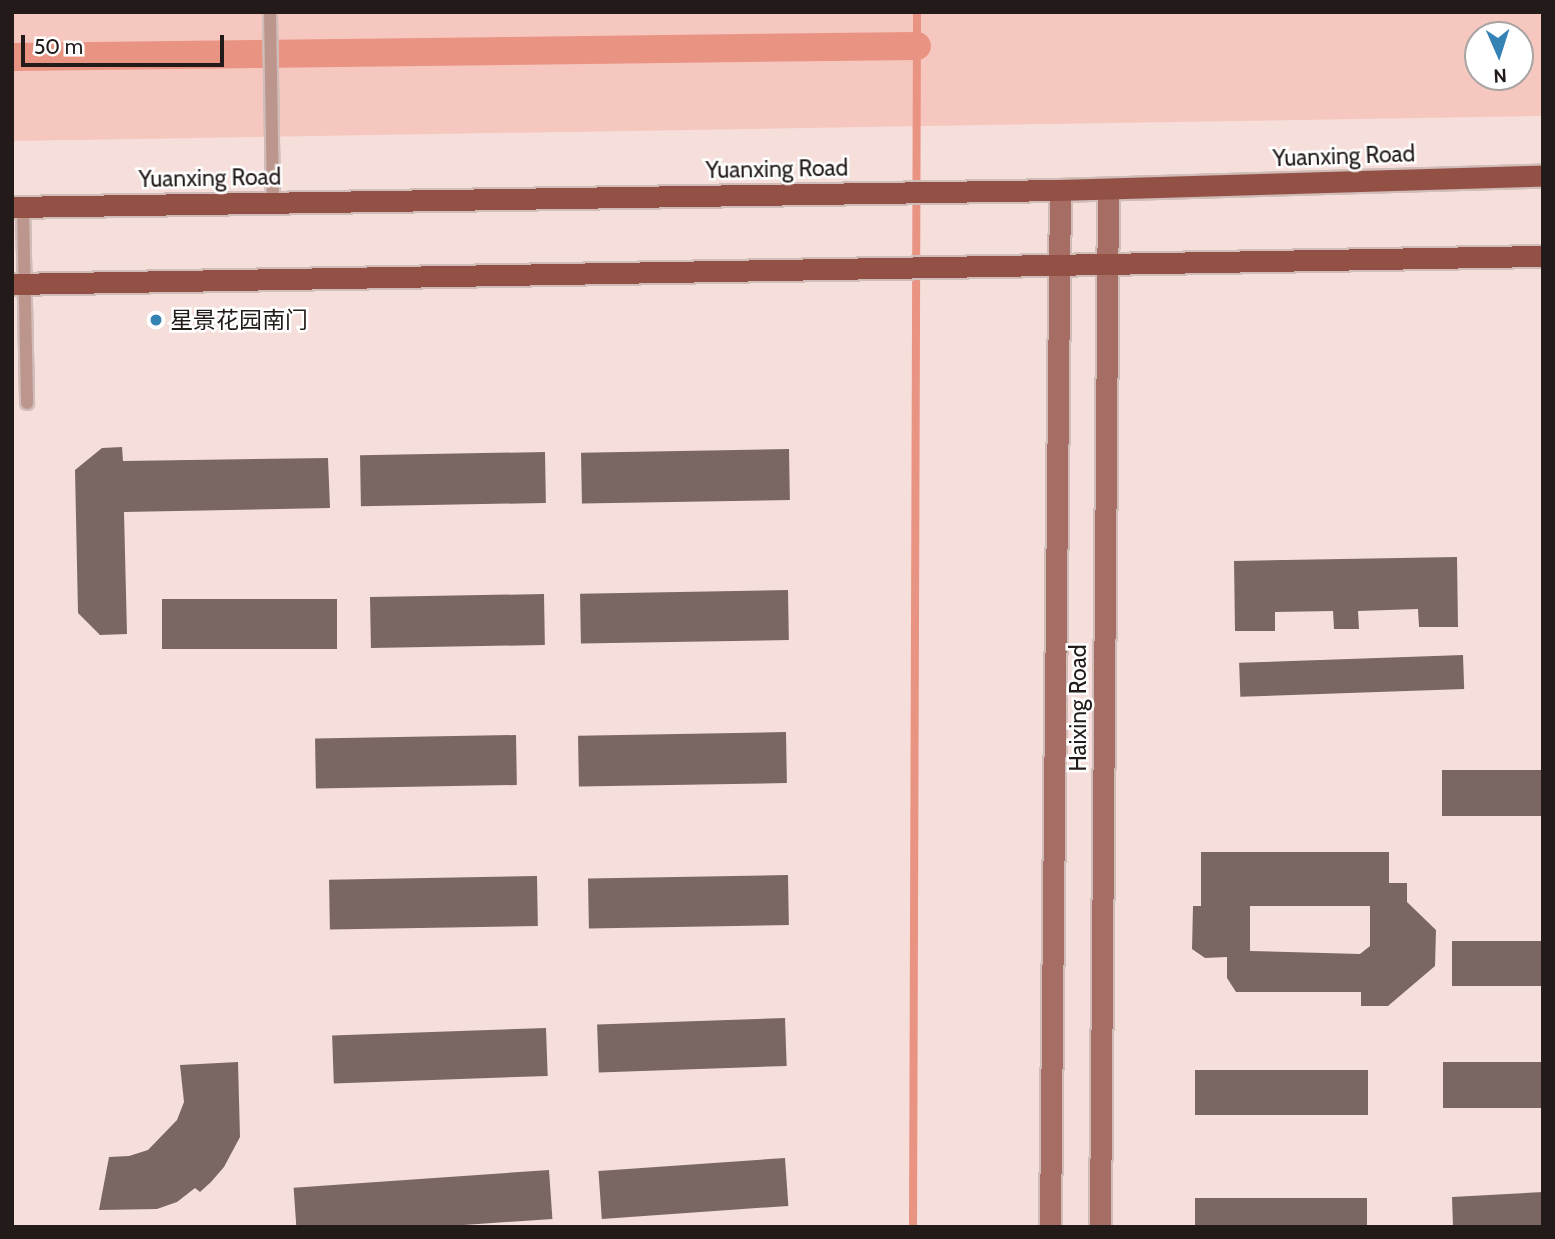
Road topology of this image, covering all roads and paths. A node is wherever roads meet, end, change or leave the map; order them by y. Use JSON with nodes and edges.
{"nodes":[{"id":1,"x":270,"y":12,"type":"edge"},
{"id":2,"x":1543,"y":176,"type":"edge"},
{"id":3,"x":1108,"y":189,"type":"junction"},
{"id":4,"x":1060,"y":190,"type":"junction"},
{"id":5,"x":273,"y":203,"type":"junction"},
{"id":6,"x":17,"y":207,"type":"edge"},
{"id":7,"x":1543,"y":256,"type":"edge"},
{"id":8,"x":1108,"y":262,"type":"junction"},
{"id":9,"x":1060,"y":263,"type":"junction"},
{"id":10,"x":18,"y":284,"type":"edge"},
{"id":11,"x":27,"y":403,"type":"dead end"},
{"id":12,"x":1051,"y":1227,"type":"edge"},
{"id":13,"x":1100,"y":1227,"type":"edge"}],
"edges":[{"from":1,"to":5,"type":"lane"},
{"from":2,"to":3,"type":"main road","name":"Yuanxing Road"},
{"from":3,"to":4,"type":"main road","name":"Yuanxing Road"},
{"from":3,"to":8,"type":"main road","name":"Haixing Road"},
{"from":4,"to":5,"type":"main road","name":"Yuanxing Road"},
{"from":4,"to":9,"type":"main road","name":"Haixing Road"},
{"from":5,"to":6,"type":"main road","name":"Yuanxing Road"},
{"from":6,"to":10,"type":"lane"},
{"from":7,"to":8,"type":"main road"},
{"from":8,"to":9,"type":"main road"},
{"from":8,"to":13,"type":"main road","name":"Haixing Road"},
{"from":9,"to":10,"type":"main road"},
{"from":9,"to":12,"type":"main road","name":"Haixing Road"},
{"from":10,"to":11,"type":"lane"}]}
